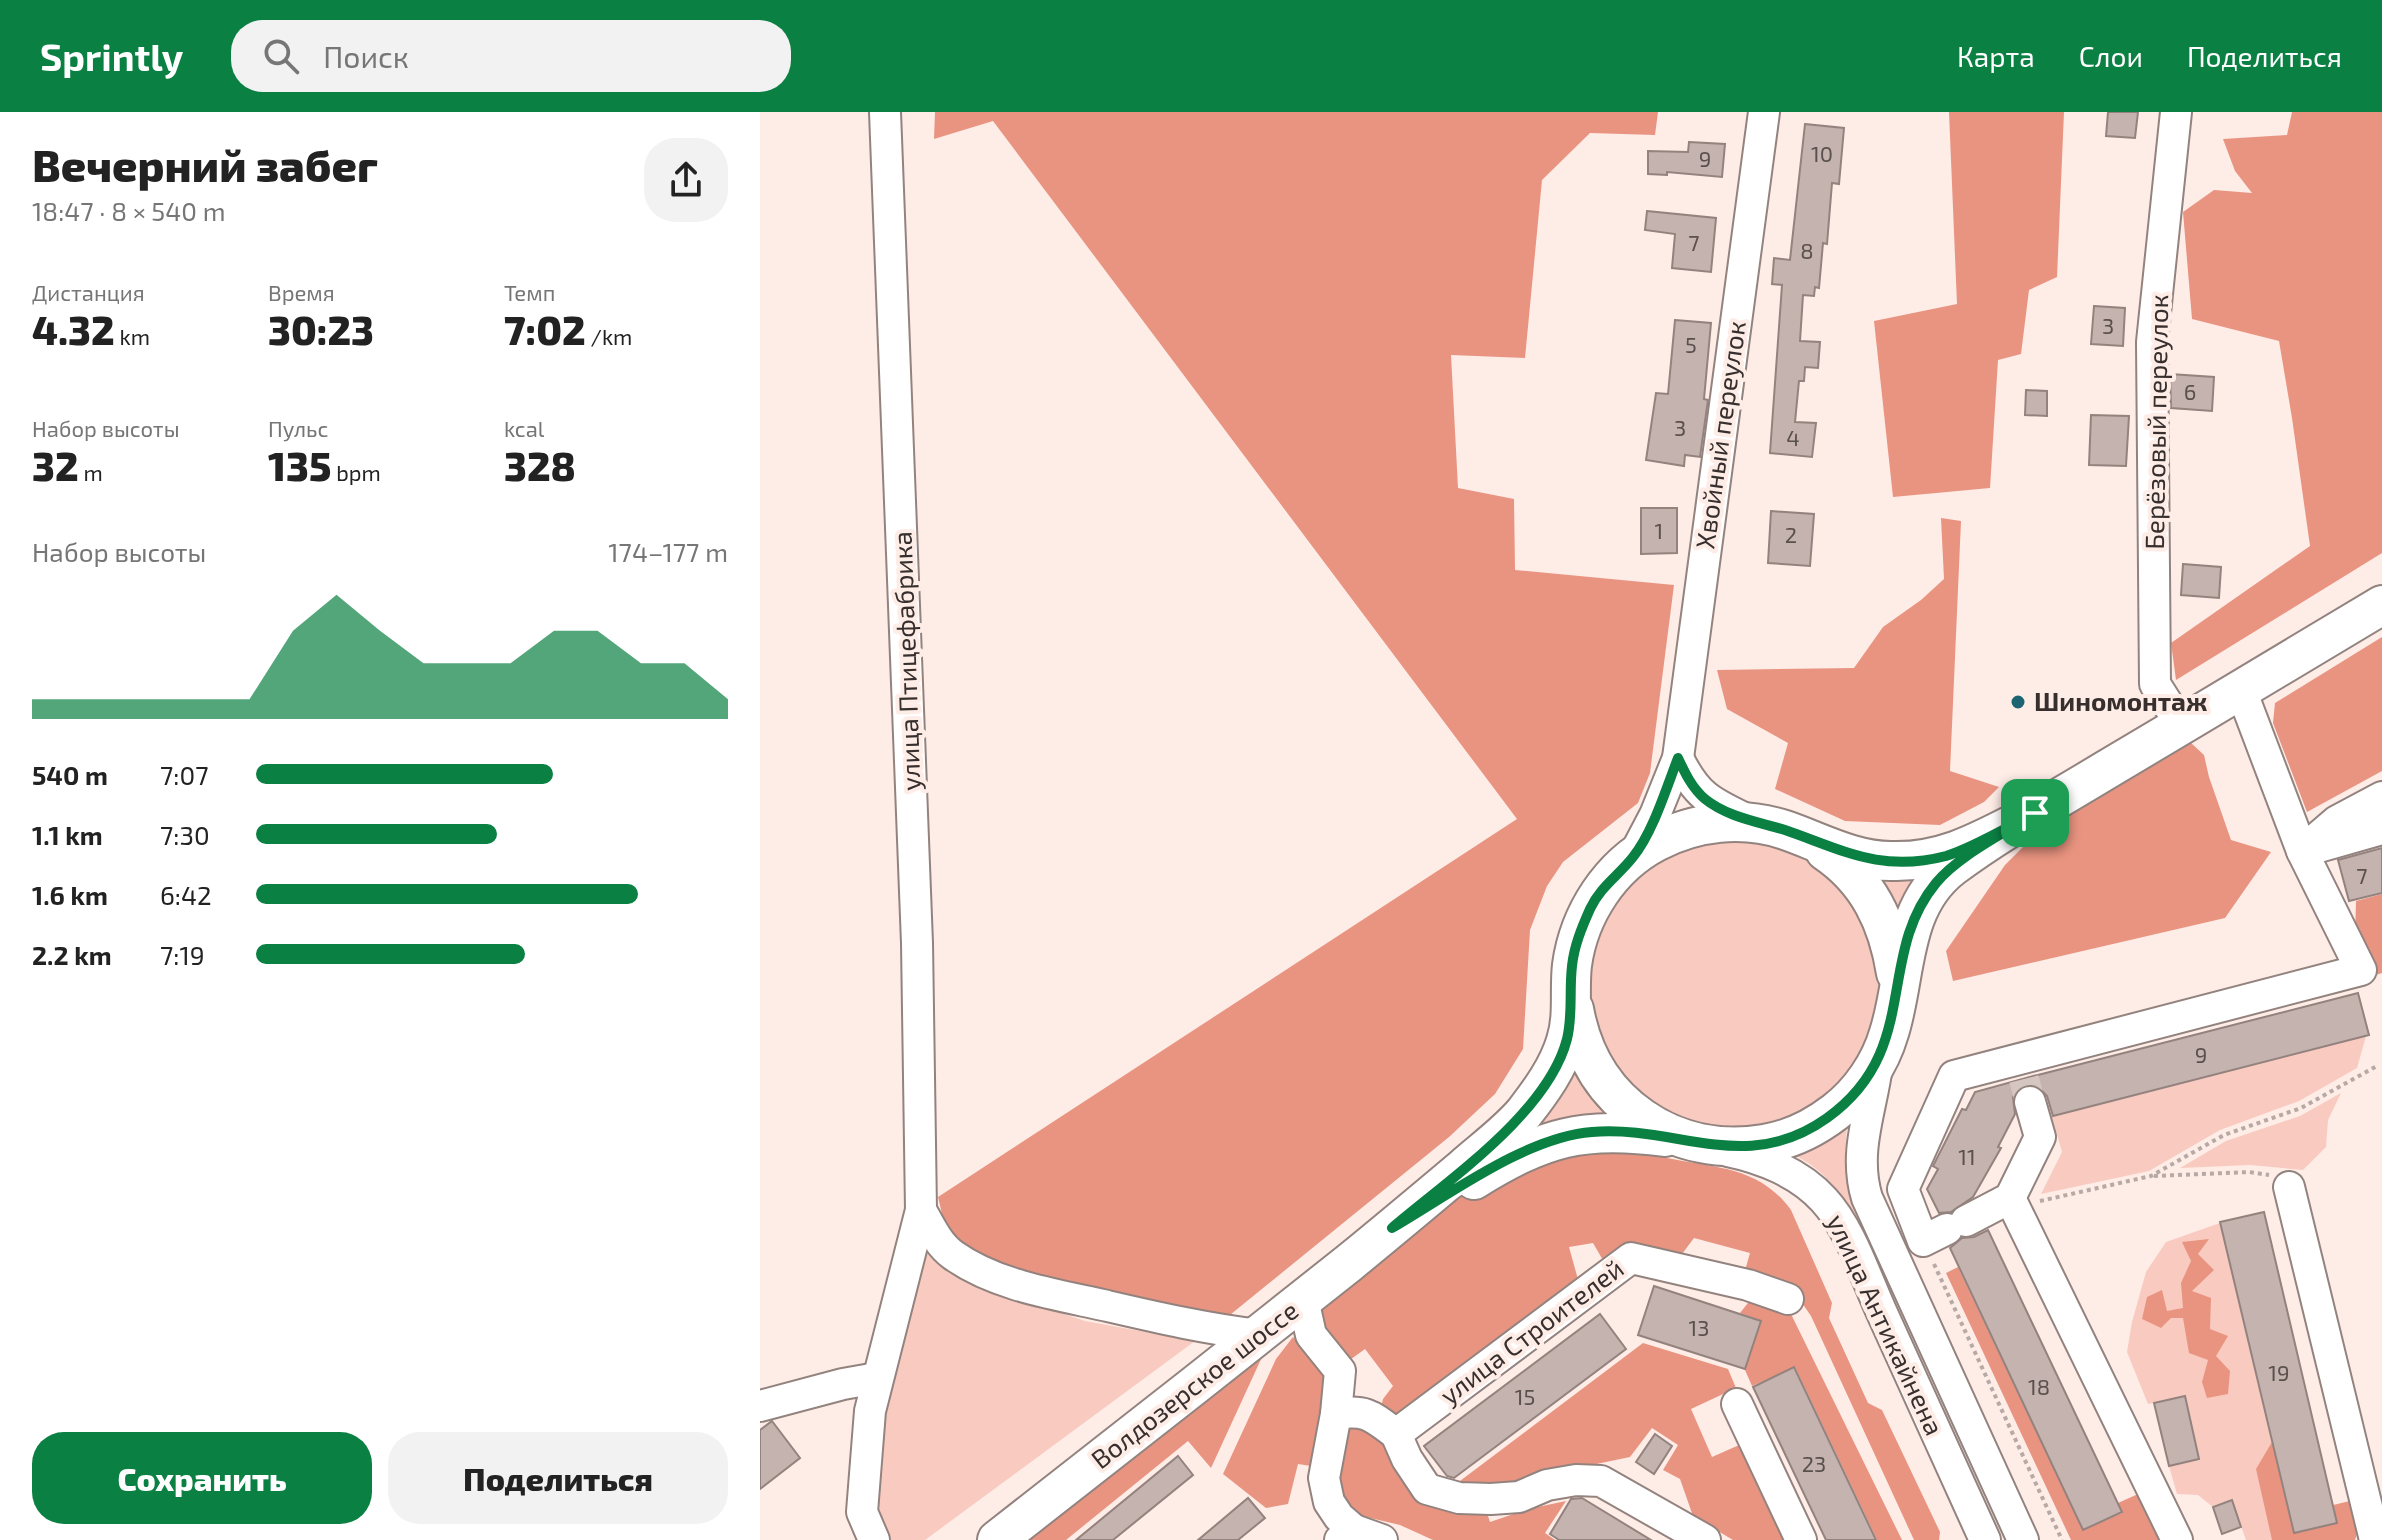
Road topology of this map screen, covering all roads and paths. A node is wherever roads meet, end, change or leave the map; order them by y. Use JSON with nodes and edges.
{"nodes":[{"id":1,"x":885,"y":112,"type":"edge"},
{"id":2,"x":1764,"y":112,"type":"edge"},
{"id":3,"x":2176,"y":112,"type":"edge"},
{"id":4,"x":2382,"y":605,"type":"edge"},
{"id":5,"x":2241,"y":690,"type":"junction"},
{"id":6,"x":2181,"y":725,"type":"junction"},
{"id":7,"x":1678,"y":758,"type":"junction"},
{"id":8,"x":2382,"y":797,"type":"edge"},
{"id":9,"x":2035,"y":813,"type":"junction"},
{"id":10,"x":1755,"y":823,"type":"junction"},
{"id":11,"x":2382,"y":829,"type":"edge"},
{"id":12,"x":1813,"y":842,"type":"junction"},
{"id":13,"x":2302,"y":851,"type":"junction"},
{"id":14,"x":1633,"y":857,"type":"junction"},
{"id":15,"x":1572,"y":998,"type":"junction"},
{"id":16,"x":1896,"y":1004,"type":"junction"},
{"id":17,"x":1877,"y":1062,"type":"junction"},
{"id":18,"x":2377,"y":1066,"type":"dead end"},
{"id":19,"x":2025,"y":1080,"type":"junction"},
{"id":20,"x":1689,"y":1141,"type":"junction"},
{"id":21,"x":2151,"y":1176,"type":"junction"},
{"id":22,"x":2285,"y":1182,"type":"joint"},
{"id":23,"x":2012,"y":1203,"type":"junction"},
{"id":24,"x":921,"y":1210,"type":"junction"},
{"id":25,"x":1392,"y":1228,"type":"junction"},
{"id":26,"x":1945,"y":1230,"type":"junction"},
{"id":27,"x":1303,"y":1299,"type":"junction"},
{"id":28,"x":1788,"y":1299,"type":"dead end"},
{"id":29,"x":1259,"y":1335,"type":"junction"},
{"id":30,"x":877,"y":1378,"type":"junction"},
{"id":31,"x":1737,"y":1404,"type":"dead end"},
{"id":32,"x":760,"y":1406,"type":"edge"},
{"id":33,"x":1336,"y":1414,"type":"junction"},
{"id":34,"x":1396,"y":1434,"type":"junction"},
{"id":35,"x":1359,"y":1537,"type":"edge"},
{"id":36,"x":874,"y":1540,"type":"edge"},
{"id":37,"x":997,"y":1540,"type":"edge"},
{"id":38,"x":1705,"y":1540,"type":"edge"},
{"id":39,"x":1801,"y":1540,"type":"edge"},
{"id":40,"x":1985,"y":1540,"type":"edge"},
{"id":41,"x":2023,"y":1540,"type":"edge"},
{"id":42,"x":2062,"y":1540,"type":"edge"},
{"id":43,"x":2177,"y":1540,"type":"edge"},
{"id":44,"x":2375,"y":1540,"type":"edge"}],
"edges":[{"from":1,"to":24,"type":"street","name":"улица Птицефабрика"},
{"from":2,"to":7,"type":"street","name":"Хвойный переулок"},
{"from":3,"to":6,"type":"street","name":"Берёзовый переулок"},
{"from":4,"to":5,"type":"main road"},
{"from":5,"to":6,"type":"main road"},
{"from":5,"to":13,"type":"street"},
{"from":6,"to":9,"type":"main road"},
{"from":7,"to":10,"type":"street"},
{"from":7,"to":14,"type":"street","name":"Хвойный переулок"},
{"from":8,"to":13,"type":"street"},
{"from":9,"to":12,"type":"main road"},
{"from":9,"to":16,"type":"main road"},
{"from":10,"to":12,"type":"main road"},
{"from":10,"to":14,"type":"main road"},
{"from":11,"to":13,"type":"street"},
{"from":12,"to":16,"type":"main road"},
{"from":13,"to":19,"type":"street"},
{"from":14,"to":15,"type":"main road"},
{"from":15,"to":20,"type":"main road"},
{"from":15,"to":25,"type":"main road"},
{"from":16,"to":17,"type":"main road"},
{"from":17,"to":20,"type":"main road"},
{"from":17,"to":41,"type":"street","name":"улица Антикайнена"},
{"from":18,"to":21,"type":"path"},
{"from":19,"to":23,"type":"street"},
{"from":19,"to":26,"type":"street"},
{"from":20,"to":25,"type":"main road"},
{"from":20,"to":40,"type":"street","name":"улица Антикайнена"},
{"from":21,"to":22,"type":"path"},
{"from":21,"to":23,"type":"path"},
{"from":22,"to":44,"type":"street"},
{"from":23,"to":26,"type":"street"},
{"from":23,"to":43,"type":"street"},
{"from":24,"to":29,"type":"street","name":"улица Птицефабрика"},
{"from":24,"to":30,"type":"street","name":"улица Птицефабрика"},
{"from":25,"to":27,"type":"main road","name":"Волдозерское шоссе"},
{"from":26,"to":42,"type":"path"},
{"from":27,"to":29,"type":"main road","name":"Волдозерское шоссе"},
{"from":27,"to":33,"type":"street"},
{"from":28,"to":34,"type":"street","name":"улица Строителей"},
{"from":29,"to":37,"type":"main road","name":"Волдозерское шоссе"},
{"from":30,"to":32,"type":"street"},
{"from":30,"to":36,"type":"street","name":"улица Птицефабрика"},
{"from":31,"to":39,"type":"street"},
{"from":33,"to":34,"type":"street"},
{"from":33,"to":35,"type":"street"},
{"from":34,"to":38,"type":"street"}]}
